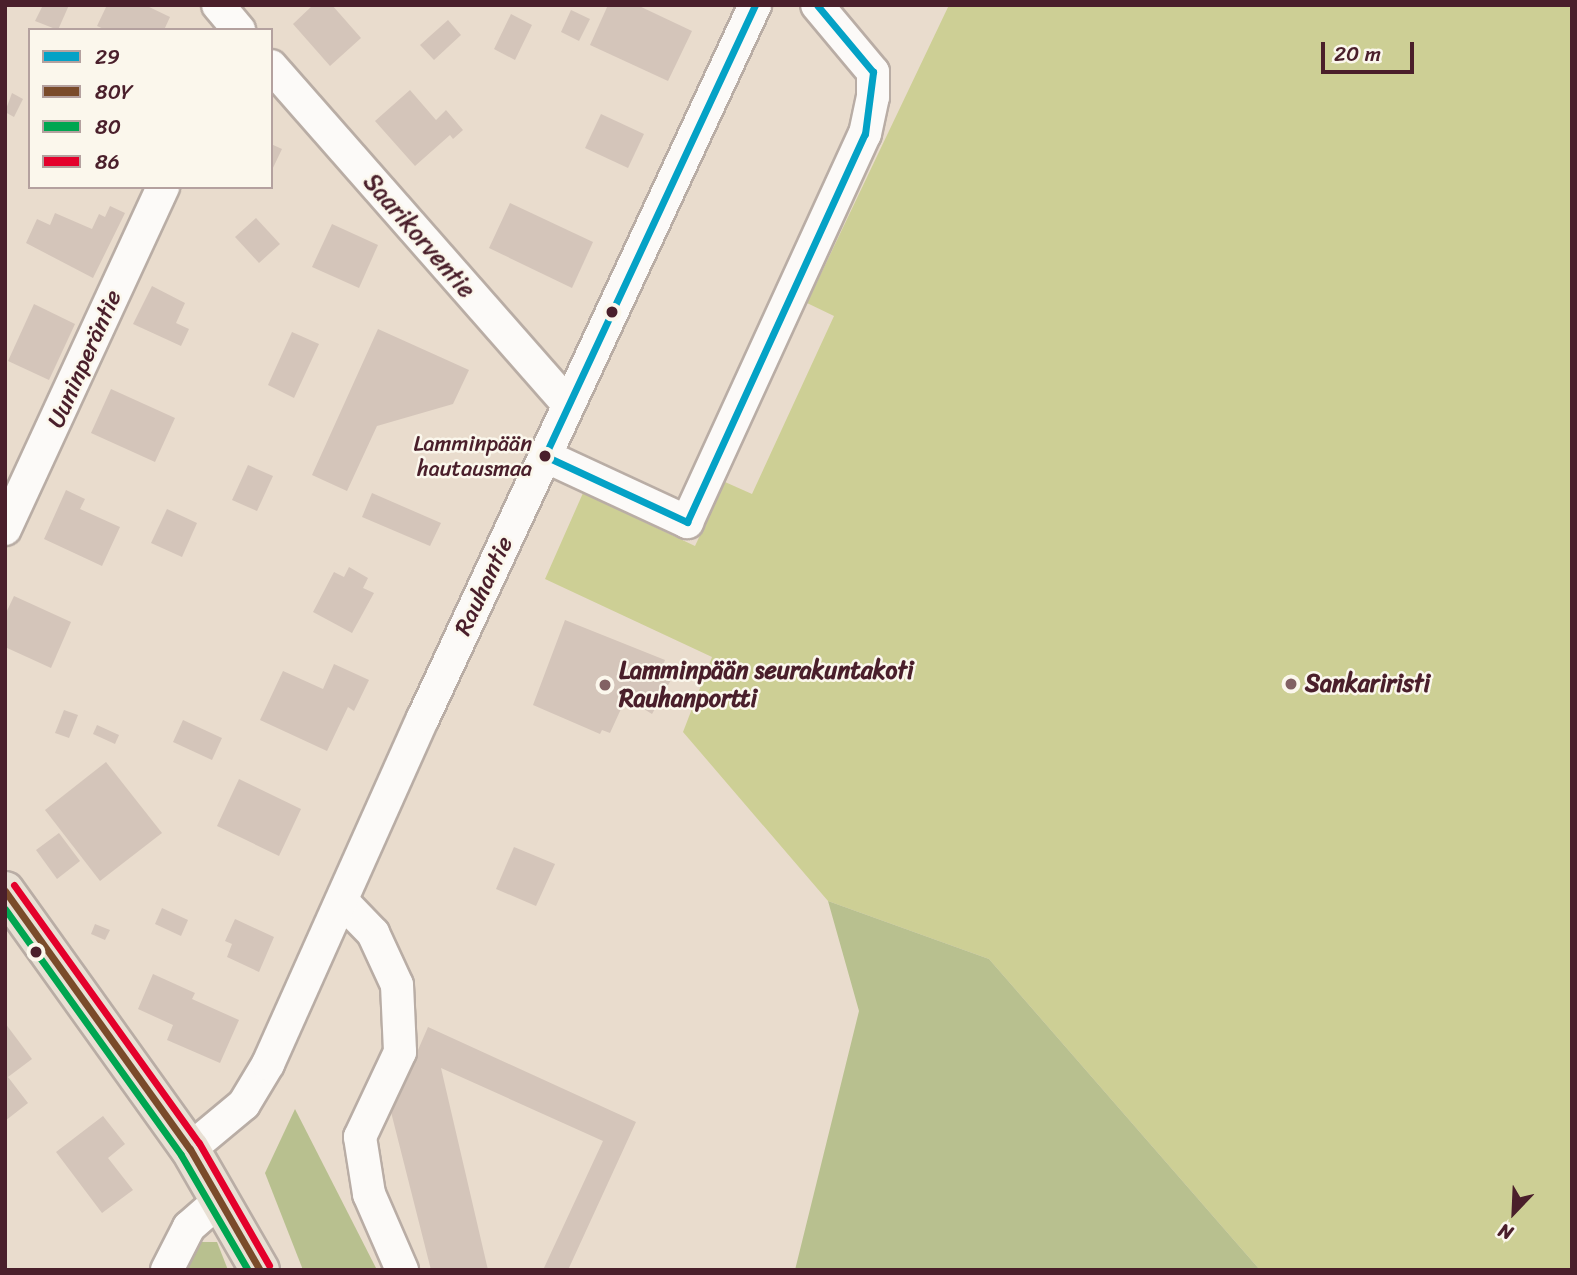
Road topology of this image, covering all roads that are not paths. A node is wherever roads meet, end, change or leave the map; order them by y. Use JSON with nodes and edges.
{"nodes":[{"id":1,"x":755,"y":5,"type":"edge"},
{"id":2,"x":817,"y":5,"type":"edge"},
{"id":3,"x":273,"y":68,"type":"edge"},
{"id":4,"x":162,"y":189,"type":"edge"},
{"id":5,"x":568,"y":404,"type":"junction"},
{"id":6,"x":545,"y":456,"type":"junction"},
{"id":7,"x":5,"y":529,"type":"edge"},
{"id":8,"x":5,"y":891,"type":"edge"},
{"id":9,"x":342,"y":901,"type":"junction"},
{"id":10,"x":190,"y":1149,"type":"junction"},
{"id":11,"x":220,"y":1200,"type":"junction"},
{"id":12,"x":167,"y":1270,"type":"edge"},
{"id":13,"x":260,"y":1270,"type":"edge"},
{"id":14,"x":402,"y":1270,"type":"edge"}],
"edges":[{"from":1,"to":5,"type":"street","name":"Rauhantie"},
{"from":2,"to":6,"type":"street"},
{"from":3,"to":5,"type":"street","name":"Saarikorventie"},
{"from":4,"to":7,"type":"street","name":"Uuninperäntie"},
{"from":5,"to":6,"type":"street","name":"Rauhantie"},
{"from":6,"to":9,"type":"street","name":"Rauhantie"},
{"from":8,"to":10,"type":"main road"},
{"from":9,"to":10,"type":"street","name":"Rauhantie"},
{"from":9,"to":14,"type":"street"},
{"from":10,"to":11,"type":"main road"},
{"from":11,"to":12,"type":"street"},
{"from":11,"to":13,"type":"main road"}]}
